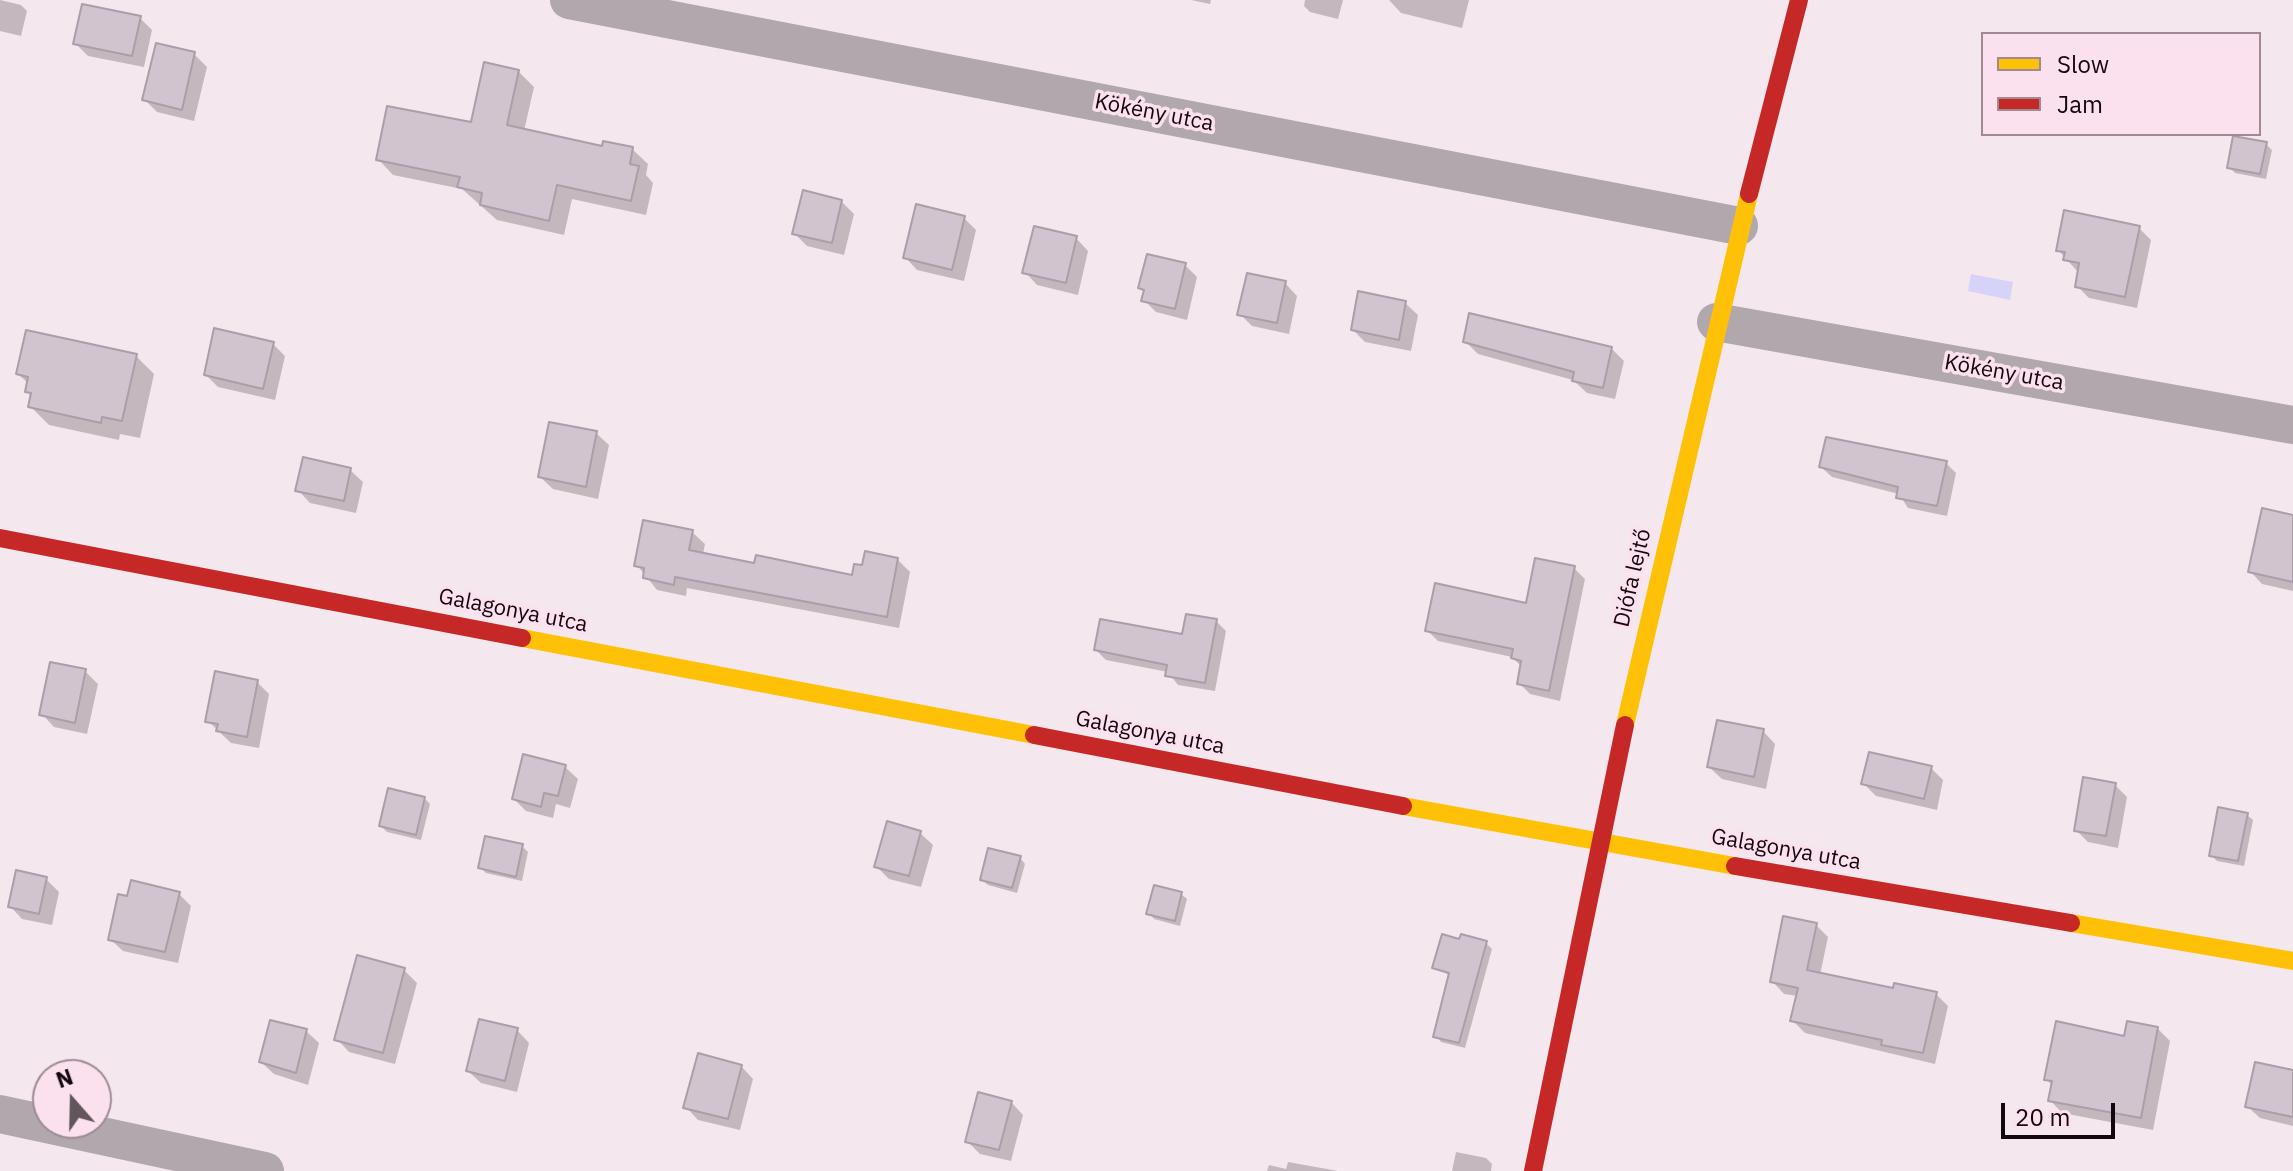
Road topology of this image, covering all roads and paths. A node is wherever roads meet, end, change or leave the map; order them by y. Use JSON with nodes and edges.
{"nodes":[{"id":1,"x":569,"y":0,"type":"edge"},
{"id":2,"x":1799,"y":0,"type":"edge"},
{"id":3,"x":1739,"y":226,"type":"junction"},
{"id":4,"x":1716,"y":322,"type":"junction"},
{"id":5,"x":2293,"y":425,"type":"edge"},
{"id":6,"x":0,"y":538,"type":"edge"},
{"id":7,"x":1598,"y":843,"type":"junction"},
{"id":8,"x":2293,"y":961,"type":"edge"},
{"id":9,"x":0,"y":1114,"type":"edge"},
{"id":10,"x":265,"y":1171,"type":"edge"},
{"id":11,"x":1533,"y":1171,"type":"edge"}],
"edges":[{"from":1,"to":3,"type":"street","name":"Kökény utca"},
{"from":2,"to":3,"type":"street","name":"Diófa lejtő"},
{"from":3,"to":4,"type":"street","name":"Diófa lejtő"},
{"from":4,"to":5,"type":"street","name":"Kökény utca"},
{"from":4,"to":7,"type":"street","name":"Diófa lejtő"},
{"from":6,"to":7,"type":"street","name":"Galagonya utca"},
{"from":7,"to":8,"type":"street","name":"Galagonya utca"},
{"from":7,"to":11,"type":"street","name":"Diófa lejtő"},
{"from":9,"to":10,"type":"street"}]}
